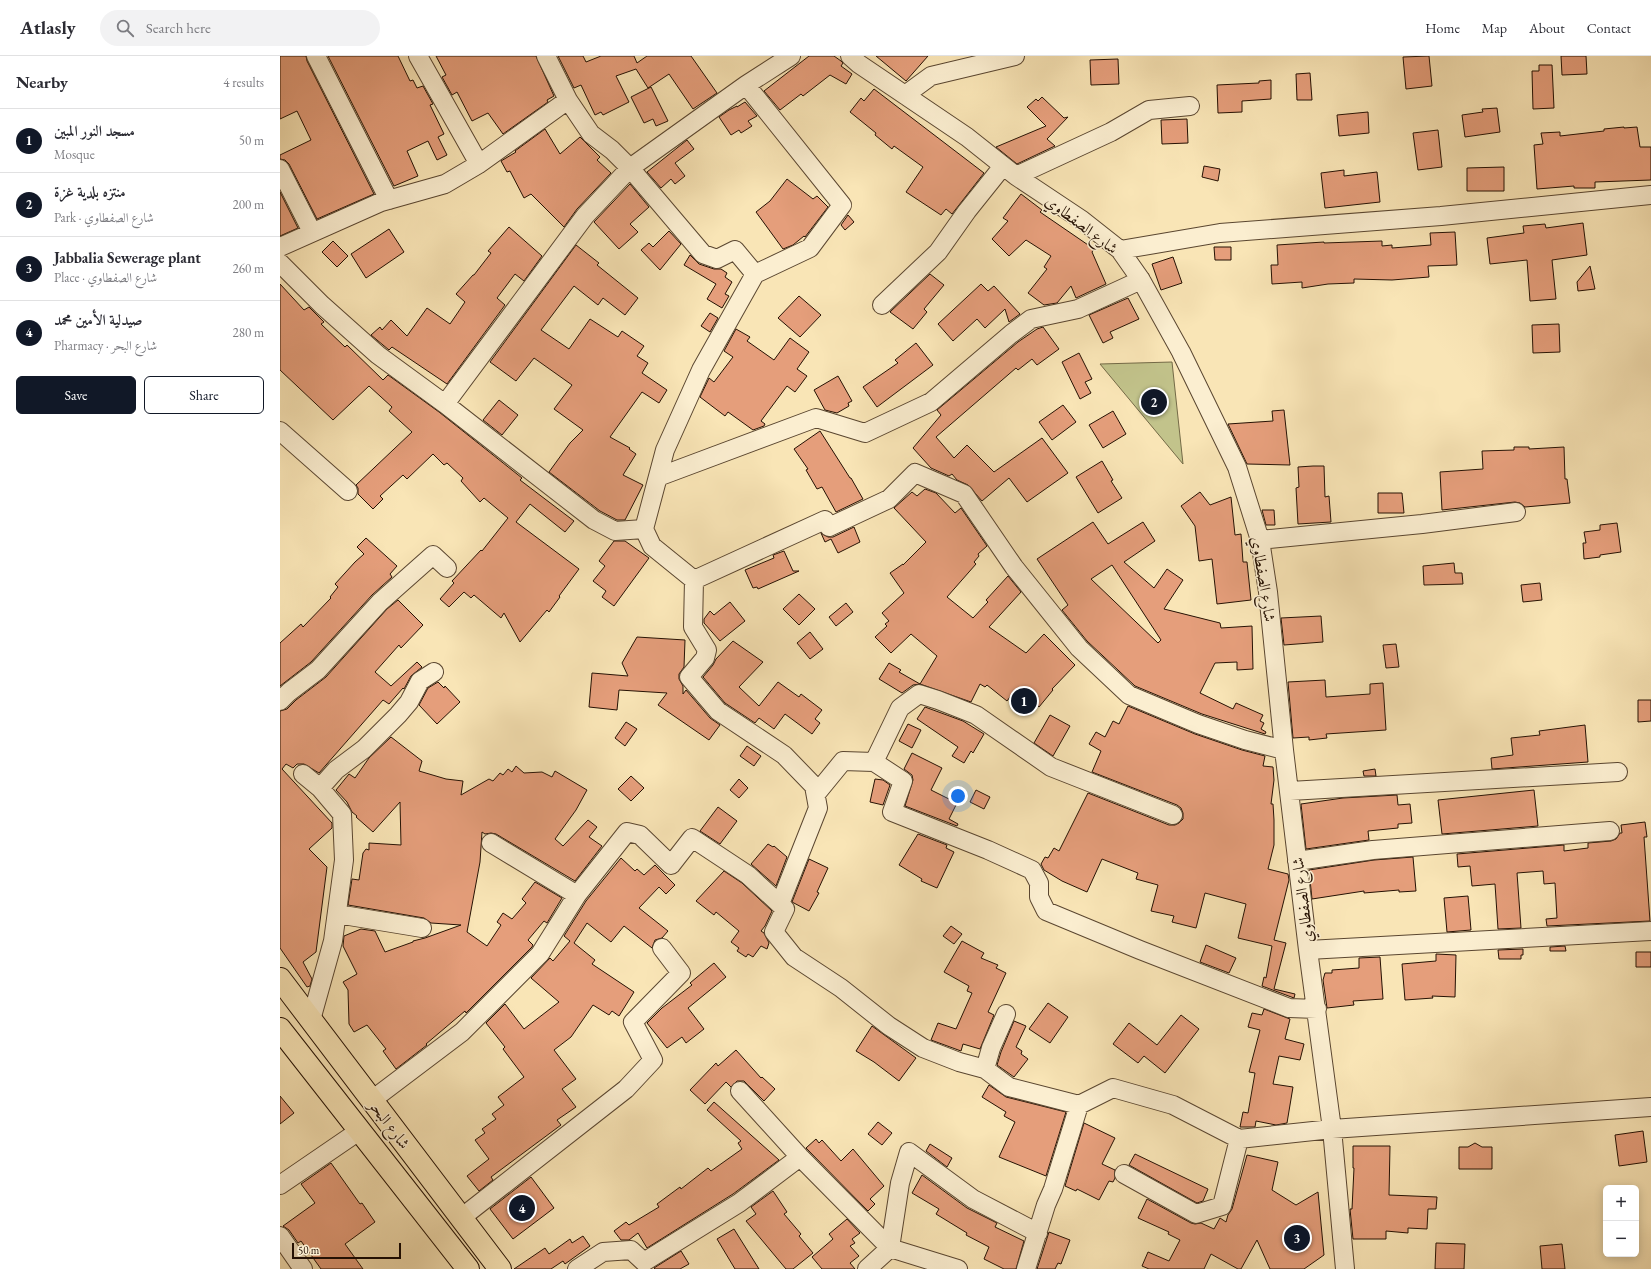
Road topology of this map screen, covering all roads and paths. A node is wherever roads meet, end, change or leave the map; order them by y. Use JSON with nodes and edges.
{"nodes":[{"id":1,"x":316,"y":56,"type":"edge"},
{"id":2,"x":418,"y":56,"type":"edge"},
{"id":3,"x":546,"y":56,"type":"edge"},
{"id":4,"x":791,"y":56,"type":"edge"},
{"id":5,"x":850,"y":56,"type":"edge"},
{"id":6,"x":1015,"y":56,"type":"edge"},
{"id":7,"x":746,"y":85,"type":"junction"},
{"id":8,"x":905,"y":95,"type":"junction"},
{"id":9,"x":568,"y":100,"type":"junction"},
{"id":10,"x":1190,"y":106,"type":"dead end"},
{"id":11,"x":479,"y":164,"type":"junction"},
{"id":12,"x":280,"y":168,"type":"edge"},
{"id":13,"x":630,"y":168,"type":"junction"},
{"id":14,"x":1010,"y":171,"type":"junction"},
{"id":15,"x":1651,"y":195,"type":"edge"},
{"id":16,"x":389,"y":200,"type":"junction"},
{"id":17,"x":312,"y":232,"type":"junction"},
{"id":18,"x":280,"y":246,"type":"edge"},
{"id":19,"x":1120,"y":250,"type":"junction"},
{"id":20,"x":280,"y":262,"type":"edge"},
{"id":21,"x":755,"y":274,"type":"junction"},
{"id":22,"x":1141,"y":280,"type":"junction"},
{"id":23,"x":882,"y":305,"type":"dead end"},
{"id":24,"x":445,"y":404,"type":"junction"},
{"id":25,"x":280,"y":431,"type":"edge"},
{"id":26,"x":658,"y":478,"type":"junction"},
{"id":27,"x":348,"y":491,"type":"dead end"},
{"id":28,"x":1516,"y":512,"type":"dead end"},
{"id":29,"x":644,"y":529,"type":"junction"},
{"id":30,"x":1260,"y":540,"type":"junction"},
{"id":31,"x":447,"y":568,"type":"dead end"},
{"id":32,"x":694,"y":580,"type":"junction"},
{"id":33,"x":434,"y":672,"type":"dead end"},
{"id":34,"x":280,"y":701,"type":"edge"},
{"id":35,"x":1284,"y":750,"type":"junction"},
{"id":36,"x":874,"y":762,"type":"junction"},
{"id":37,"x":1618,"y":772,"type":"dead end"},
{"id":38,"x":303,"y":774,"type":"dead end"},
{"id":39,"x":320,"y":788,"type":"junction"},
{"id":40,"x":1290,"y":791,"type":"junction"},
{"id":41,"x":816,"y":794,"type":"junction"},
{"id":42,"x":1173,"y":816,"type":"dead end"},
{"id":43,"x":1610,"y":831,"type":"dead end"},
{"id":44,"x":491,"y":843,"type":"dead end"},
{"id":45,"x":1297,"y":861,"type":"junction"},
{"id":46,"x":577,"y":895,"type":"junction"},
{"id":47,"x":780,"y":904,"type":"junction"},
{"id":48,"x":337,"y":914,"type":"junction"},
{"id":49,"x":422,"y":928,"type":"dead end"},
{"id":50,"x":1651,"y":931,"type":"edge"},
{"id":51,"x":662,"y":948,"type":"dead end"},
{"id":52,"x":1308,"y":950,"type":"junction"},
{"id":53,"x":280,"y":979,"type":"edge"},
{"id":54,"x":1317,"y":1008,"type":"junction"},
{"id":55,"x":1006,"y":1014,"type":"dead end"},
{"id":56,"x":311,"y":1020,"type":"junction"},
{"id":57,"x":280,"y":1029,"type":"edge"},
{"id":58,"x":985,"y":1069,"type":"junction"},
{"id":59,"x":740,"y":1091,"type":"dead end"},
{"id":60,"x":372,"y":1100,"type":"junction"},
{"id":61,"x":1078,"y":1105,"type":"junction"},
{"id":62,"x":1651,"y":1107,"type":"edge"},
{"id":63,"x":1332,"y":1129,"type":"junction"},
{"id":64,"x":359,"y":1130,"type":"junction"},
{"id":65,"x":1239,"y":1140,"type":"junction"},
{"id":66,"x":800,"y":1157,"type":"junction"},
{"id":67,"x":1124,"y":1174,"type":"dead end"},
{"id":68,"x":280,"y":1185,"type":"edge"},
{"id":69,"x":461,"y":1218,"type":"junction"},
{"id":70,"x":1038,"y":1233,"type":"junction"},
{"id":71,"x":280,"y":1236,"type":"edge"},
{"id":72,"x":890,"y":1248,"type":"junction"},
{"id":73,"x":1344,"y":1268,"type":"edge"},
{"id":74,"x":303,"y":1269,"type":"edge"},
{"id":75,"x":468,"y":1269,"type":"edge"},
{"id":76,"x":500,"y":1269,"type":"edge"},
{"id":77,"x":577,"y":1269,"type":"edge"},
{"id":78,"x":867,"y":1269,"type":"edge"},
{"id":79,"x":958,"y":1269,"type":"edge"},
{"id":80,"x":1026,"y":1269,"type":"edge"}],
"edges":[{"from":1,"to":16,"type":"street"},
{"from":2,"to":11,"type":"street"},
{"from":3,"to":9,"type":"street"},
{"from":4,"to":7,"type":"street"},
{"from":5,"to":8,"type":"street","name":"شارع الصفطاوي"},
{"from":6,"to":8,"type":"street"},
{"from":7,"to":13,"type":"street"},
{"from":7,"to":21,"type":"street"},
{"from":8,"to":14,"type":"street","name":"شارع الصفطاوي"},
{"from":9,"to":11,"type":"street"},
{"from":9,"to":13,"type":"street"},
{"from":10,"to":14,"type":"street"},
{"from":11,"to":16,"type":"street"},
{"from":12,"to":17,"type":"street"},
{"from":13,"to":21,"type":"street"},
{"from":13,"to":24,"type":"street"},
{"from":14,"to":19,"type":"street","name":"شارع الصفطاوي"},
{"from":14,"to":23,"type":"street"},
{"from":15,"to":19,"type":"street"},
{"from":16,"to":17,"type":"street"},
{"from":17,"to":18,"type":"street"},
{"from":19,"to":22,"type":"street","name":"شارع الصفطاوي"},
{"from":20,"to":24,"type":"street"},
{"from":21,"to":26,"type":"street"},
{"from":22,"to":26,"type":"street"},
{"from":22,"to":30,"type":"street","name":"شارع الصفطاوي"},
{"from":24,"to":29,"type":"street"},
{"from":25,"to":27,"type":"street"},
{"from":26,"to":29,"type":"street"},
{"from":28,"to":30,"type":"street"},
{"from":29,"to":32,"type":"street"},
{"from":30,"to":35,"type":"street","name":"شارع الصفطاوي"},
{"from":31,"to":34,"type":"street"},
{"from":32,"to":35,"type":"street"},
{"from":32,"to":41,"type":"street"},
{"from":33,"to":39,"type":"street"},
{"from":35,"to":40,"type":"street","name":"شارع الصفطاوي"},
{"from":36,"to":41,"type":"street"},
{"from":36,"to":42,"type":"street"},
{"from":36,"to":54,"type":"street"},
{"from":37,"to":40,"type":"street"},
{"from":38,"to":39,"type":"street"},
{"from":39,"to":48,"type":"street"},
{"from":40,"to":45,"type":"street","name":"شارع الصفطاوي"},
{"from":41,"to":47,"type":"street"},
{"from":43,"to":45,"type":"street"},
{"from":44,"to":46,"type":"street"},
{"from":45,"to":52,"type":"street","name":"شارع الصفطاوي"},
{"from":46,"to":47,"type":"street"},
{"from":46,"to":60,"type":"street"},
{"from":47,"to":58,"type":"street"},
{"from":48,"to":49,"type":"street"},
{"from":48,"to":56,"type":"street"},
{"from":50,"to":52,"type":"street"},
{"from":51,"to":69,"type":"street"},
{"from":52,"to":54,"type":"street","name":"شارع الصفطاوي"},
{"from":53,"to":56,"type":"main road","name":"شارع البحر"},
{"from":54,"to":63,"type":"street","name":"شارع الصفطاوي"},
{"from":55,"to":58,"type":"street"},
{"from":56,"to":60,"type":"main road","name":"شارع البحر"},
{"from":57,"to":64,"type":"main road","name":"شارع البحر"},
{"from":58,"to":61,"type":"street"},
{"from":59,"to":66,"type":"street"},
{"from":60,"to":69,"type":"main road","name":"شارع البحر"},
{"from":61,"to":65,"type":"street"},
{"from":61,"to":70,"type":"street"},
{"from":62,"to":63,"type":"street"},
{"from":63,"to":65,"type":"street"},
{"from":63,"to":73,"type":"street","name":"شارع الصفطاوي"},
{"from":64,"to":68,"type":"street"},
{"from":64,"to":75,"type":"main road","name":"شارع البحر"},
{"from":65,"to":67,"type":"street"},
{"from":66,"to":72,"type":"street"},
{"from":66,"to":77,"type":"street"},
{"from":69,"to":76,"type":"main road","name":"شارع البحر"},
{"from":70,"to":72,"type":"street"},
{"from":70,"to":80,"type":"street"},
{"from":71,"to":74,"type":"street"},
{"from":72,"to":78,"type":"street"},
{"from":72,"to":79,"type":"street"}]}
